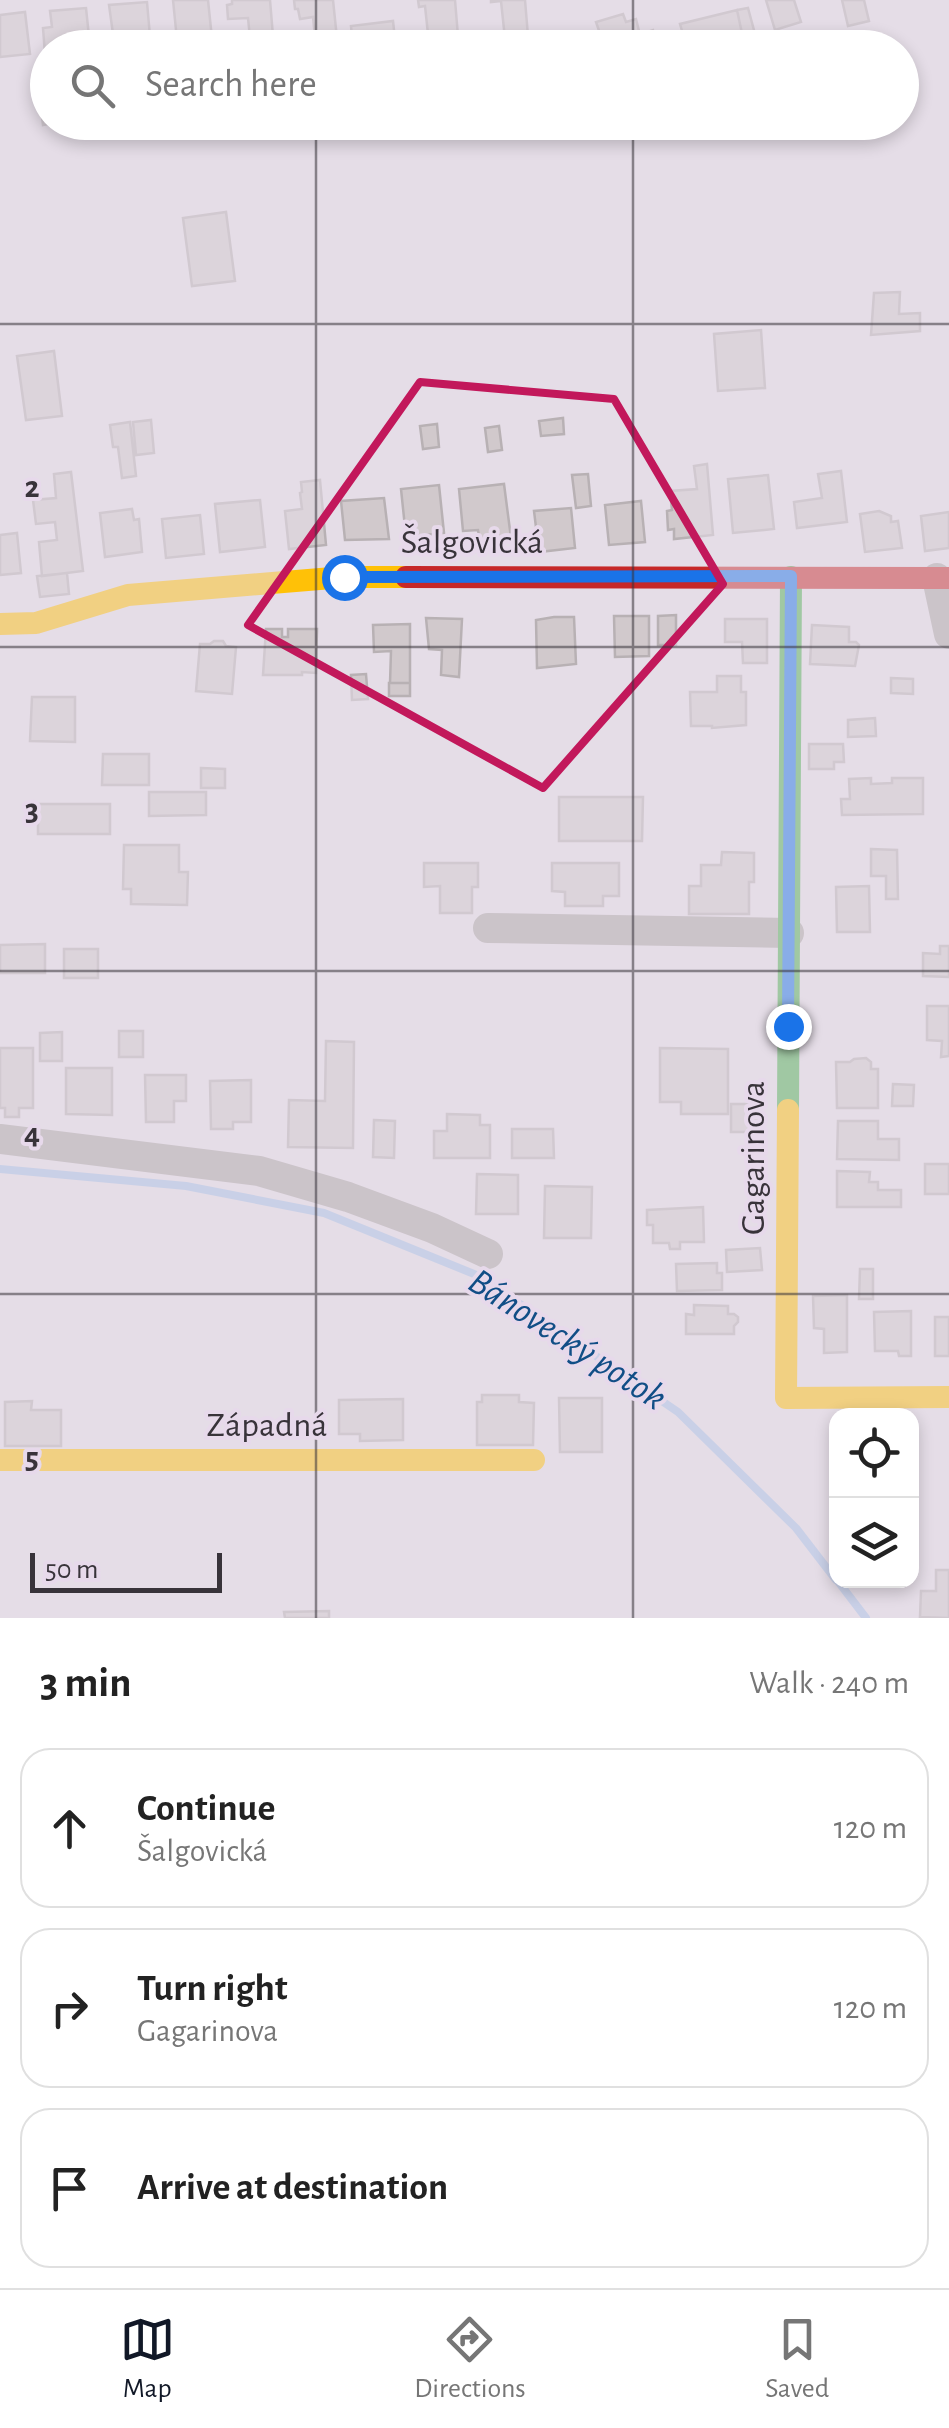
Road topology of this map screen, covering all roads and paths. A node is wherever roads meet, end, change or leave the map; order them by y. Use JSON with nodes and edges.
{"nodes":[{"id":1,"x":791,"y":576,"type":"junction"},
{"id":2,"x":943,"y":578,"type":"edge"},
{"id":3,"x":0,"y":624,"type":"edge"},
{"id":4,"x":949,"y":634,"type":"edge"},
{"id":5,"x":488,"y":928,"type":"dead end"},
{"id":6,"x":789,"y":933,"type":"junction"},
{"id":7,"x":0,"y":1139,"type":"edge"},
{"id":8,"x":488,"y":1254,"type":"dead end"},
{"id":9,"x":949,"y":1398,"type":"edge"},
{"id":10,"x":0,"y":1460,"type":"edge"},
{"id":11,"x":534,"y":1460,"type":"dead end"}],
"edges":[{"from":1,"to":2,"type":"street","name":"Šalgovická"},
{"from":1,"to":3,"type":"street","name":"Šalgovická"},
{"from":1,"to":6,"type":"street","name":"Gagarinova"},
{"from":2,"to":4,"type":"street"},
{"from":5,"to":6,"type":"street"},
{"from":6,"to":9,"type":"street","name":"Gagarinova"},
{"from":7,"to":8,"type":"street"},
{"from":10,"to":11,"type":"street","name":"Západná"}]}
